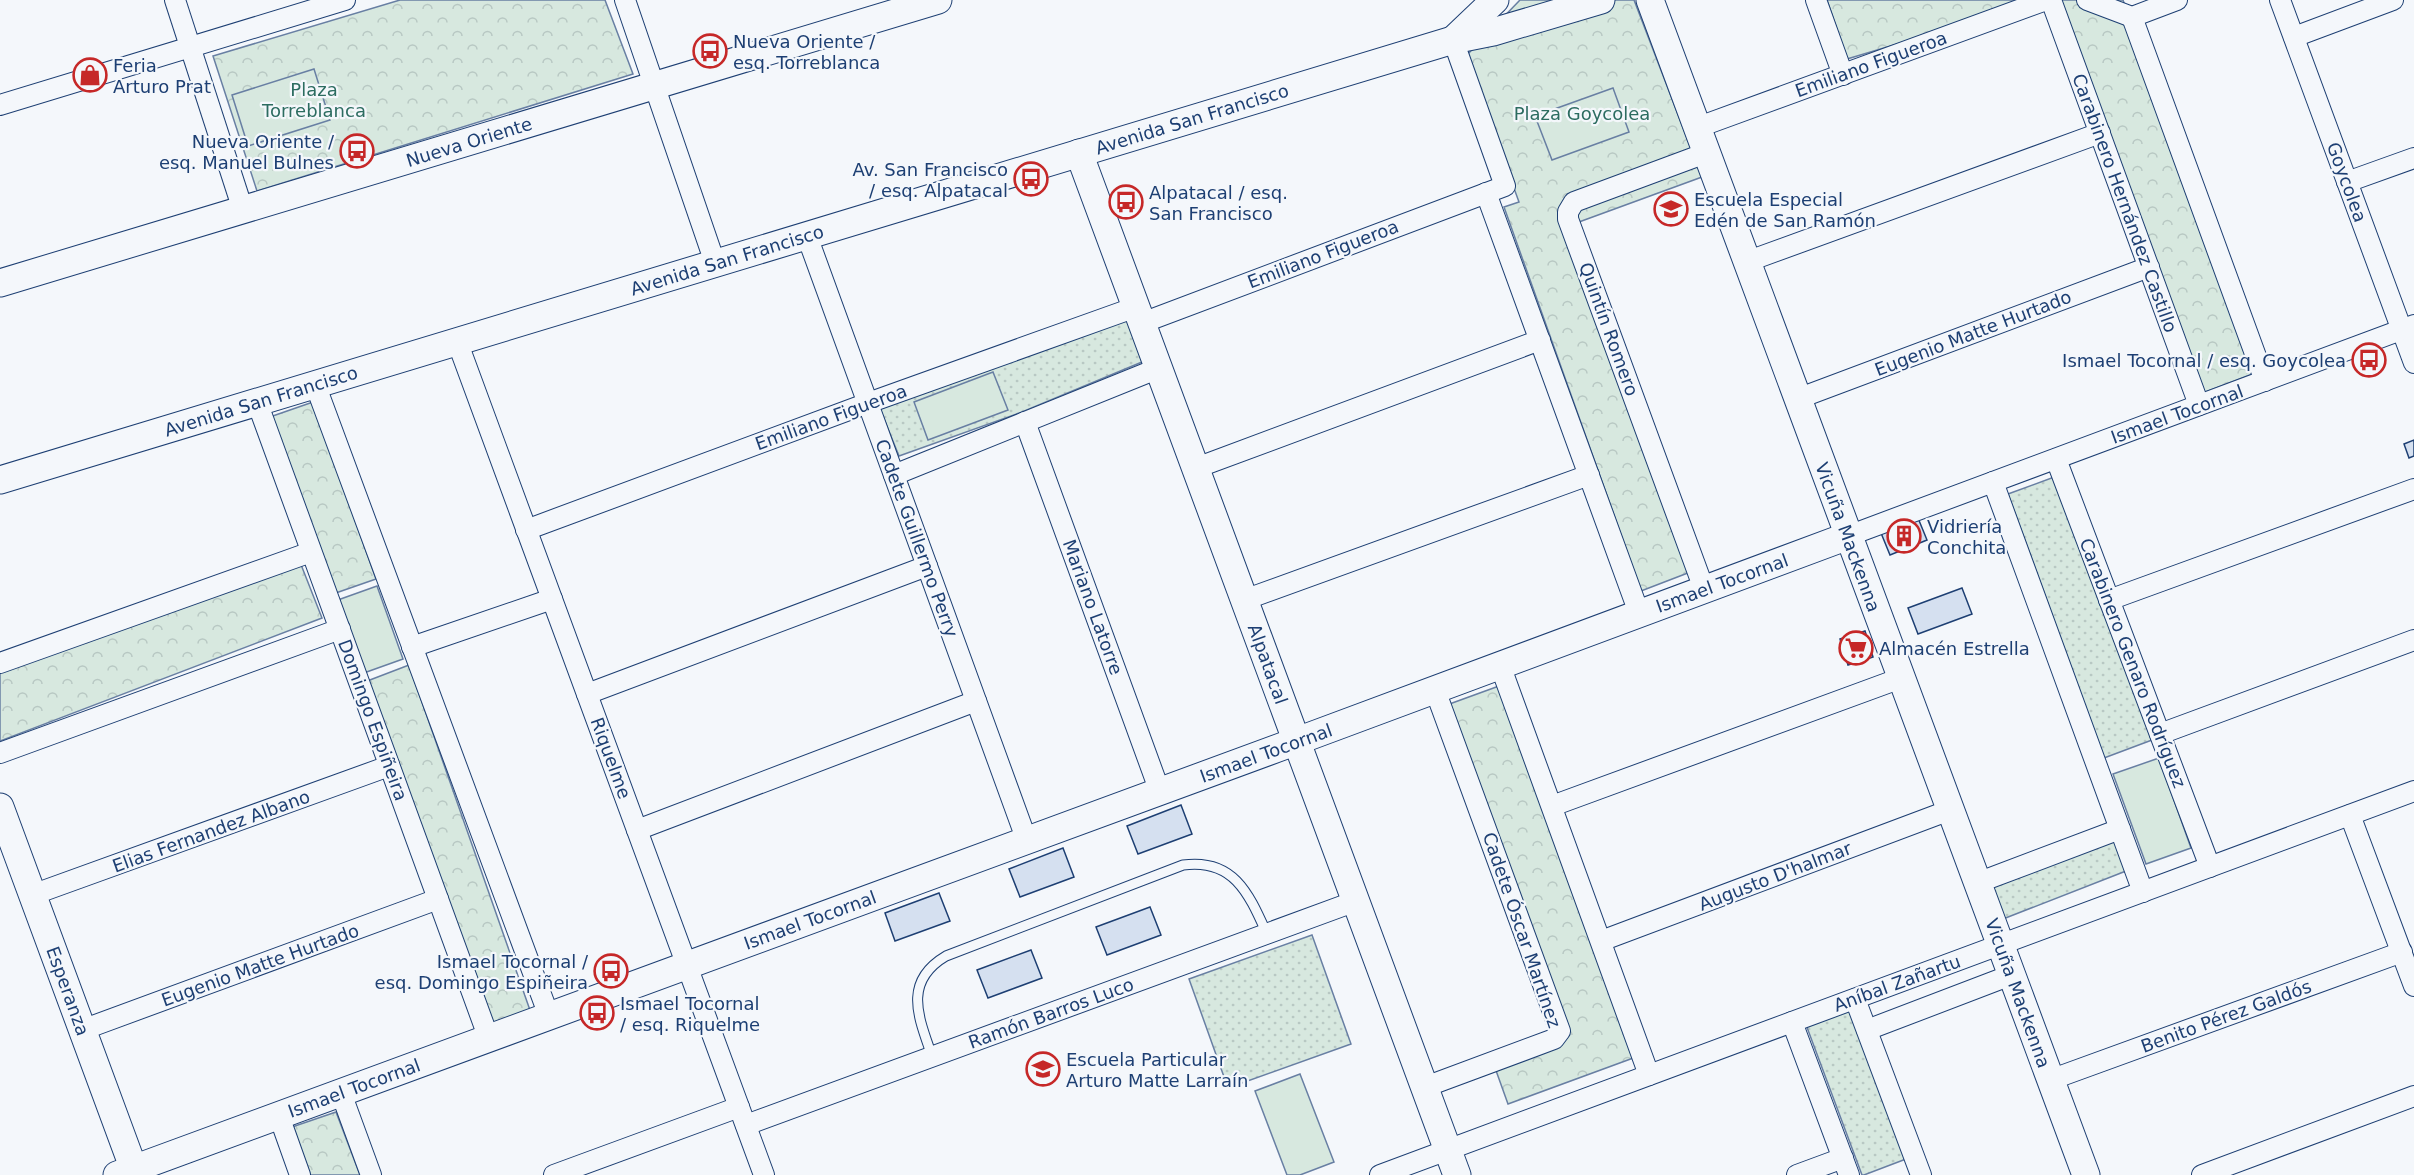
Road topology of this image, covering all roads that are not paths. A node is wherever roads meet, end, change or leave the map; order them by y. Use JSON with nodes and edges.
{"nodes":[{"id":1,"x":175,"y":0,"type":"edge"},
{"id":2,"x":345,"y":0,"type":"edge"},
{"id":3,"x":625,"y":0,"type":"edge"},
{"id":4,"x":938,"y":0,"type":"edge"},
{"id":5,"x":1495,"y":0,"type":"edge"},
{"id":6,"x":1601,"y":0,"type":"edge"},
{"id":7,"x":1650,"y":0,"type":"edge"},
{"id":8,"x":1816,"y":0,"type":"edge"},
{"id":9,"x":2046,"y":0,"type":"edge"},
{"id":10,"x":2051,"y":0,"type":"edge"},
{"id":11,"x":2087,"y":0,"type":"edge"},
{"id":12,"x":2177,"y":0,"type":"edge"},
{"id":13,"x":2280,"y":0,"type":"edge"},
{"id":14,"x":2393,"y":0,"type":"edge"},
{"id":15,"x":2132,"y":17,"type":"junction"},
{"id":16,"x":2294,"y":37,"type":"junction"},
{"id":17,"x":1453,"y":40,"type":"junction"},
{"id":18,"x":190,"y":47,"type":"junction"},
{"id":19,"x":1843,"y":75,"type":"junction"},
{"id":20,"x":654,"y":87,"type":"junction"},
{"id":21,"x":0,"y":105,"type":"edge"},
{"id":22,"x":1696,"y":128,"type":"junction"},
{"id":23,"x":2100,"y":133,"type":"junction"},
{"id":24,"x":1079,"y":153,"type":"junction"},
{"id":25,"x":1706,"y":153,"type":"junction"},
{"id":26,"x":2414,"y":158,"type":"edge"},
{"id":27,"x":2348,"y":182,"type":"junction"},
{"id":28,"x":1496,"y":189,"type":"junction"},
{"id":29,"x":243,"y":210,"type":"junction"},
{"id":30,"x":807,"y":236,"type":"junction"},
{"id":31,"x":1746,"y":262,"type":"junction"},
{"id":32,"x":715,"y":263,"type":"junction"},
{"id":33,"x":2149,"y":267,"type":"junction"},
{"id":34,"x":0,"y":283,"type":"edge"},
{"id":35,"x":1139,"y":315,"type":"junction"},
{"id":36,"x":2408,"y":328,"type":"edge"},
{"id":37,"x":1540,"y":340,"type":"junction"},
{"id":38,"x":457,"y":341,"type":"junction"},
{"id":39,"x":2414,"y":363,"type":"edge"},
{"id":40,"x":1158,"y":368,"type":"junction"},
{"id":41,"x":2265,"y":381,"type":"junction"},
{"id":42,"x":315,"y":384,"type":"junction"},
{"id":43,"x":1797,"y":399,"type":"junction"},
{"id":44,"x":257,"y":402,"type":"junction"},
{"id":45,"x":868,"y":403,"type":"junction"},
{"id":46,"x":2199,"y":405,"type":"junction"},
{"id":47,"x":1025,"y":422,"type":"junction"},
{"id":48,"x":2056,"y":459,"type":"junction"},
{"id":49,"x":1196,"y":468,"type":"junction"},
{"id":50,"x":894,"y":475,"type":"junction"},
{"id":51,"x":1589,"y":475,"type":"junction"},
{"id":52,"x":0,"y":480,"type":"edge"},
{"id":53,"x":1993,"y":482,"type":"junction"},
{"id":54,"x":2414,"y":489,"type":"edge"},
{"id":55,"x":526,"y":530,"type":"junction"},
{"id":56,"x":1848,"y":536,"type":"junction"},
{"id":57,"x":311,"y":552,"type":"junction"},
{"id":58,"x":927,"y":566,"type":"junction"},
{"id":59,"x":1704,"y":589,"type":"junction"},
{"id":60,"x":552,"y":599,"type":"junction"},
{"id":61,"x":1245,"y":600,"type":"junction"},
{"id":62,"x":2109,"y":600,"type":"junction"},
{"id":63,"x":1639,"y":613,"type":"junction"},
{"id":64,"x":340,"y":629,"type":"junction"},
{"id":65,"x":2414,"y":640,"type":"edge"},
{"id":66,"x":412,"y":646,"type":"junction"},
{"id":67,"x":0,"y":663,"type":"edge"},
{"id":68,"x":1500,"y":665,"type":"junction"},
{"id":69,"x":1901,"y":678,"type":"junction"},
{"id":70,"x":1435,"y":690,"type":"junction"},
{"id":71,"x":587,"y":694,"type":"junction"},
{"id":72,"x":976,"y":701,"type":"junction"},
{"id":73,"x":2160,"y":734,"type":"junction"},
{"id":74,"x":1297,"y":741,"type":"junction"},
{"id":75,"x":0,"y":753,"type":"edge"},
{"id":76,"x":389,"y":766,"type":"junction"},
{"id":77,"x":1161,"y":792,"type":"junction"},
{"id":78,"x":2414,"y":792,"type":"edge"},
{"id":79,"x":1552,"y":806,"type":"junction"},
{"id":80,"x":0,"y":807,"type":"edge"},
{"id":81,"x":1950,"y":810,"type":"junction"},
{"id":82,"x":2350,"y":815,"type":"junction"},
{"id":83,"x":2120,"y":829,"type":"junction"},
{"id":84,"x":637,"y":830,"type":"junction"},
{"id":85,"x":1027,"y":841,"type":"junction"},
{"id":86,"x":2210,"y":867,"type":"junction"},
{"id":87,"x":1977,"y":883,"type":"junction"},
{"id":88,"x":2143,"y":892,"type":"junction"},
{"id":89,"x":32,"y":895,"type":"junction"},
{"id":90,"x":438,"y":899,"type":"junction"},
{"id":91,"x":1356,"y":901,"type":"junction"},
{"id":92,"x":1267,"y":934,"type":"junction"},
{"id":93,"x":1601,"y":941,"type":"junction"},
{"id":94,"x":2000,"y":945,"type":"junction"},
{"id":95,"x":2402,"y":952,"type":"junction"},
{"id":96,"x":687,"y":966,"type":"junction"},
{"id":97,"x":2011,"y":975,"type":"junction"},
{"id":98,"x":2414,"y":986,"type":"edge"},
{"id":99,"x":1855,"y":999,"type":"junction"},
{"id":100,"x":549,"y":1016,"type":"junction"},
{"id":101,"x":1792,"y":1022,"type":"junction"},
{"id":102,"x":82,"y":1030,"type":"junction"},
{"id":103,"x":1867,"y":1030,"type":"junction"},
{"id":104,"x":489,"y":1039,"type":"junction"},
{"id":105,"x":932,"y":1056,"type":"junction"},
{"id":106,"x":1649,"y":1075,"type":"junction"},
{"id":107,"x":2050,"y":1080,"type":"junction"},
{"id":108,"x":1425,"y":1087,"type":"junction"},
{"id":109,"x":341,"y":1093,"type":"junction"},
{"id":110,"x":2414,"y":1096,"type":"edge"},
{"id":111,"x":279,"y":1116,"type":"junction"},
{"id":112,"x":743,"y":1116,"type":"junction"},
{"id":113,"x":1453,"y":1163,"type":"edge"},
{"id":114,"x":1846,"y":1167,"type":"edge"},
{"id":115,"x":129,"y":1173,"type":"edge"},
{"id":116,"x":300,"y":1175,"type":"edge"},
{"id":117,"x":371,"y":1175,"type":"edge"},
{"id":118,"x":554,"y":1175,"type":"edge"},
{"id":119,"x":764,"y":1175,"type":"edge"},
{"id":120,"x":1380,"y":1175,"type":"edge"},
{"id":121,"x":1797,"y":1175,"type":"edge"},
{"id":122,"x":1921,"y":1175,"type":"edge"},
{"id":123,"x":2086,"y":1175,"type":"edge"},
{"id":124,"x":2202,"y":1175,"type":"edge"}],
"edges":[{"from":1,"to":18,"type":"street"},
{"from":2,"to":18,"type":"street"},
{"from":3,"to":20,"type":"street"},
{"from":4,"to":20,"type":"main road","name":"Nueva Oriente"},
{"from":5,"to":17,"type":"main road","name":"Avenida San Francisco"},
{"from":6,"to":17,"type":"main road","name":"Avenida San Francisco"},
{"from":7,"to":22,"type":"main road","name":"Vicuña Mackenna"},
{"from":8,"to":19,"type":"street"},
{"from":9,"to":19,"type":"street","name":"Emiliano Figueroa"},
{"from":10,"to":23,"type":"street","name":"Carabinero Hernández Castillo"},
{"from":11,"to":15,"type":"street"},
{"from":12,"to":15,"type":"street"},
{"from":13,"to":16,"type":"street","name":"Goycolea"},
{"from":14,"to":16,"type":"street"},
{"from":15,"to":41,"type":"street"},
{"from":16,"to":27,"type":"street","name":"Goycolea"},
{"from":17,"to":24,"type":"main road","name":"Avenida San Francisco"},
{"from":17,"to":28,"type":"street"},
{"from":18,"to":21,"type":"street"},
{"from":18,"to":29,"type":"street"},
{"from":19,"to":22,"type":"street","name":"Emiliano Figueroa"},
{"from":20,"to":29,"type":"main road","name":"Nueva Oriente"},
{"from":20,"to":32,"type":"street"},
{"from":22,"to":25,"type":"main road","name":"Vicuña Mackenna"},
{"from":23,"to":31,"type":"street"},
{"from":23,"to":33,"type":"street","name":"Carabinero Hernández Castillo"},
{"from":24,"to":30,"type":"main road","name":"Avenida San Francisco"},
{"from":24,"to":35,"type":"main road","name":"Alpatacal"},
{"from":25,"to":31,"type":"main road","name":"Vicuña Mackenna"},
{"from":25,"to":59,"type":"street","name":"Quintín Romero"},
{"from":26,"to":27,"type":"street"},
{"from":27,"to":36,"type":"street","name":"Goycolea"},
{"from":28,"to":35,"type":"street","name":"Emiliano Figueroa"},
{"from":28,"to":37,"type":"street"},
{"from":29,"to":34,"type":"main road","name":"Nueva Oriente"},
{"from":30,"to":32,"type":"main road","name":"Avenida San Francisco"},
{"from":30,"to":45,"type":"street","name":"Cadete Guillermo Perry"},
{"from":31,"to":43,"type":"main road","name":"Vicuña Mackenna"},
{"from":32,"to":38,"type":"main road","name":"Avenida San Francisco"},
{"from":33,"to":43,"type":"street","name":"Eugenio Matte Hurtado"},
{"from":33,"to":46,"type":"street","name":"Carabinero Hernández Castillo"},
{"from":35,"to":40,"type":"main road","name":"Alpatacal"},
{"from":35,"to":45,"type":"street","name":"Emiliano Figueroa"},
{"from":36,"to":39,"type":"street","name":"Goycolea"},
{"from":36,"to":41,"type":"street","name":"Ismael Tocornal"},
{"from":37,"to":49,"type":"street"},
{"from":37,"to":51,"type":"street"},
{"from":38,"to":42,"type":"main road","name":"Avenida San Francisco"},
{"from":38,"to":55,"type":"street","name":"Riquelme"},
{"from":40,"to":47,"type":"street"},
{"from":40,"to":49,"type":"main road","name":"Alpatacal"},
{"from":41,"to":46,"type":"street","name":"Ismael Tocornal"},
{"from":42,"to":44,"type":"main road","name":"Avenida San Francisco"},
{"from":42,"to":66,"type":"street"},
{"from":43,"to":56,"type":"main road","name":"Vicuña Mackenna"},
{"from":44,"to":52,"type":"main road","name":"Avenida San Francisco"},
{"from":44,"to":57,"type":"street","name":"Domingo Espiñeira"},
{"from":45,"to":50,"type":"street","name":"Cadete Guillermo Perry"},
{"from":45,"to":55,"type":"street","name":"Emiliano Figueroa"},
{"from":46,"to":48,"type":"street","name":"Ismael Tocornal"},
{"from":47,"to":50,"type":"street"},
{"from":47,"to":77,"type":"street","name":"Mariano Latorre"},
{"from":48,"to":53,"type":"street","name":"Ismael Tocornal"},
{"from":48,"to":62,"type":"street","name":"Carabinero Genaro Rodríguez"},
{"from":49,"to":61,"type":"main road","name":"Alpatacal"},
{"from":50,"to":58,"type":"street","name":"Cadete Guillermo Perry"},
{"from":51,"to":61,"type":"street"},
{"from":51,"to":63,"type":"street"},
{"from":53,"to":56,"type":"street","name":"Ismael Tocornal"},
{"from":53,"to":83,"type":"street"},
{"from":54,"to":62,"type":"street"},
{"from":55,"to":60,"type":"street","name":"Riquelme"},
{"from":56,"to":59,"type":"main road","name":"Ismael Tocornal"},
{"from":56,"to":69,"type":"main road","name":"Vicuña Mackenna"},
{"from":57,"to":64,"type":"street","name":"Domingo Espiñeira"},
{"from":57,"to":67,"type":"street"},
{"from":58,"to":71,"type":"street"},
{"from":58,"to":72,"type":"street","name":"Cadete Guillermo Perry"},
{"from":59,"to":63,"type":"main road","name":"Ismael Tocornal"},
{"from":60,"to":66,"type":"street"},
{"from":60,"to":71,"type":"street","name":"Riquelme"},
{"from":61,"to":74,"type":"main road","name":"Alpatacal"},
{"from":62,"to":73,"type":"street","name":"Carabinero Genaro Rodríguez"},
{"from":63,"to":68,"type":"main road","name":"Ismael Tocornal"},
{"from":64,"to":75,"type":"street"},
{"from":64,"to":76,"type":"street","name":"Domingo Espiñeira"},
{"from":65,"to":73,"type":"street"},
{"from":66,"to":100,"type":"street"},
{"from":68,"to":70,"type":"main road","name":"Ismael Tocornal"},
{"from":68,"to":79,"type":"street"},
{"from":69,"to":79,"type":"street"},
{"from":69,"to":81,"type":"main road","name":"Vicuña Mackenna"},
{"from":70,"to":74,"type":"main road","name":"Ismael Tocornal"},
{"from":70,"to":108,"type":"street","name":"Cadete Óscar Martínez"},
{"from":71,"to":84,"type":"street","name":"Riquelme"},
{"from":72,"to":84,"type":"street"},
{"from":72,"to":85,"type":"street","name":"Cadete Guillermo Perry"},
{"from":73,"to":86,"type":"street","name":"Carabinero Genaro Rodríguez"},
{"from":74,"to":77,"type":"main road","name":"Ismael Tocornal"},
{"from":74,"to":91,"type":"main road","name":"Alpatacal"},
{"from":76,"to":89,"type":"street","name":"Elias Fernandez Albano"},
{"from":76,"to":90,"type":"street","name":"Domingo Espiñeira"},
{"from":77,"to":85,"type":"main road","name":"Ismael Tocornal"},
{"from":78,"to":82,"type":"street","name":"Aníbal Zañartu"},
{"from":79,"to":93,"type":"street"},
{"from":80,"to":89,"type":"main road","name":"Esperanza"},
{"from":81,"to":87,"type":"main road","name":"Vicuña Mackenna"},
{"from":81,"to":93,"type":"street","name":"Augusto D'halmar"},
{"from":82,"to":86,"type":"street","name":"Aníbal Zañartu"},
{"from":82,"to":95,"type":"street"},
{"from":83,"to":87,"type":"street"},
{"from":83,"to":88,"type":"street"},
{"from":84,"to":96,"type":"street","name":"Riquelme"},
{"from":85,"to":96,"type":"main road","name":"Ismael Tocornal"},
{"from":86,"to":88,"type":"street","name":"Aníbal Zañartu"},
{"from":87,"to":94,"type":"main road","name":"Vicuña Mackenna"},
{"from":88,"to":94,"type":"street","name":"Aníbal Zañartu"},
{"from":89,"to":102,"type":"main road","name":"Esperanza"},
{"from":90,"to":102,"type":"street","name":"Eugenio Matte Hurtado"},
{"from":90,"to":104,"type":"street","name":"Domingo Espiñeira"},
{"from":91,"to":92,"type":"street","name":"Ramón Barros Luco"},
{"from":91,"to":108,"type":"main road","name":"Alpatacal"},
{"from":92,"to":105,"type":"street","name":"Ramón Barros Luco"},
{"from":92,"to":105,"type":"lane"},
{"from":93,"to":106,"type":"street"},
{"from":94,"to":97,"type":"main road","name":"Vicuña Mackenna"},
{"from":94,"to":99,"type":"street","name":"Aníbal Zañartu"},
{"from":95,"to":98,"type":"street"},
{"from":95,"to":107,"type":"street","name":"Benito Pérez Galdós"},
{"from":96,"to":100,"type":"main road","name":"Ismael Tocornal"},
{"from":96,"to":112,"type":"street","name":"Riquelme"},
{"from":97,"to":103,"type":"street","name":"Aníbal Zañartu"},
{"from":97,"to":107,"type":"main road","name":"Vicuña Mackenna"},
{"from":99,"to":101,"type":"street","name":"Aníbal Zañartu"},
{"from":99,"to":103,"type":"street"},
{"from":100,"to":104,"type":"main road","name":"Ismael Tocornal"},
{"from":101,"to":106,"type":"street","name":"Aníbal Zañartu"},
{"from":101,"to":114,"type":"street"},
{"from":102,"to":115,"type":"main road","name":"Esperanza"},
{"from":103,"to":122,"type":"street"},
{"from":104,"to":109,"type":"main road","name":"Ismael Tocornal"},
{"from":105,"to":112,"type":"street","name":"Ramón Barros Luco"},
{"from":106,"to":113,"type":"street","name":"Aníbal Zañartu"},
{"from":107,"to":123,"type":"main road","name":"Vicuña Mackenna"},
{"from":108,"to":113,"type":"main road","name":"Alpatacal"},
{"from":109,"to":111,"type":"main road","name":"Ismael Tocornal"},
{"from":109,"to":117,"type":"street"},
{"from":110,"to":124,"type":"street"},
{"from":111,"to":115,"type":"main road","name":"Ismael Tocornal"},
{"from":111,"to":116,"type":"street"},
{"from":112,"to":118,"type":"street","name":"Ramón Barros Luco"},
{"from":112,"to":119,"type":"street","name":"Riquelme"},
{"from":113,"to":120,"type":"street","name":"Aníbal Zañartu"},
{"from":114,"to":121,"type":"street"}]}
